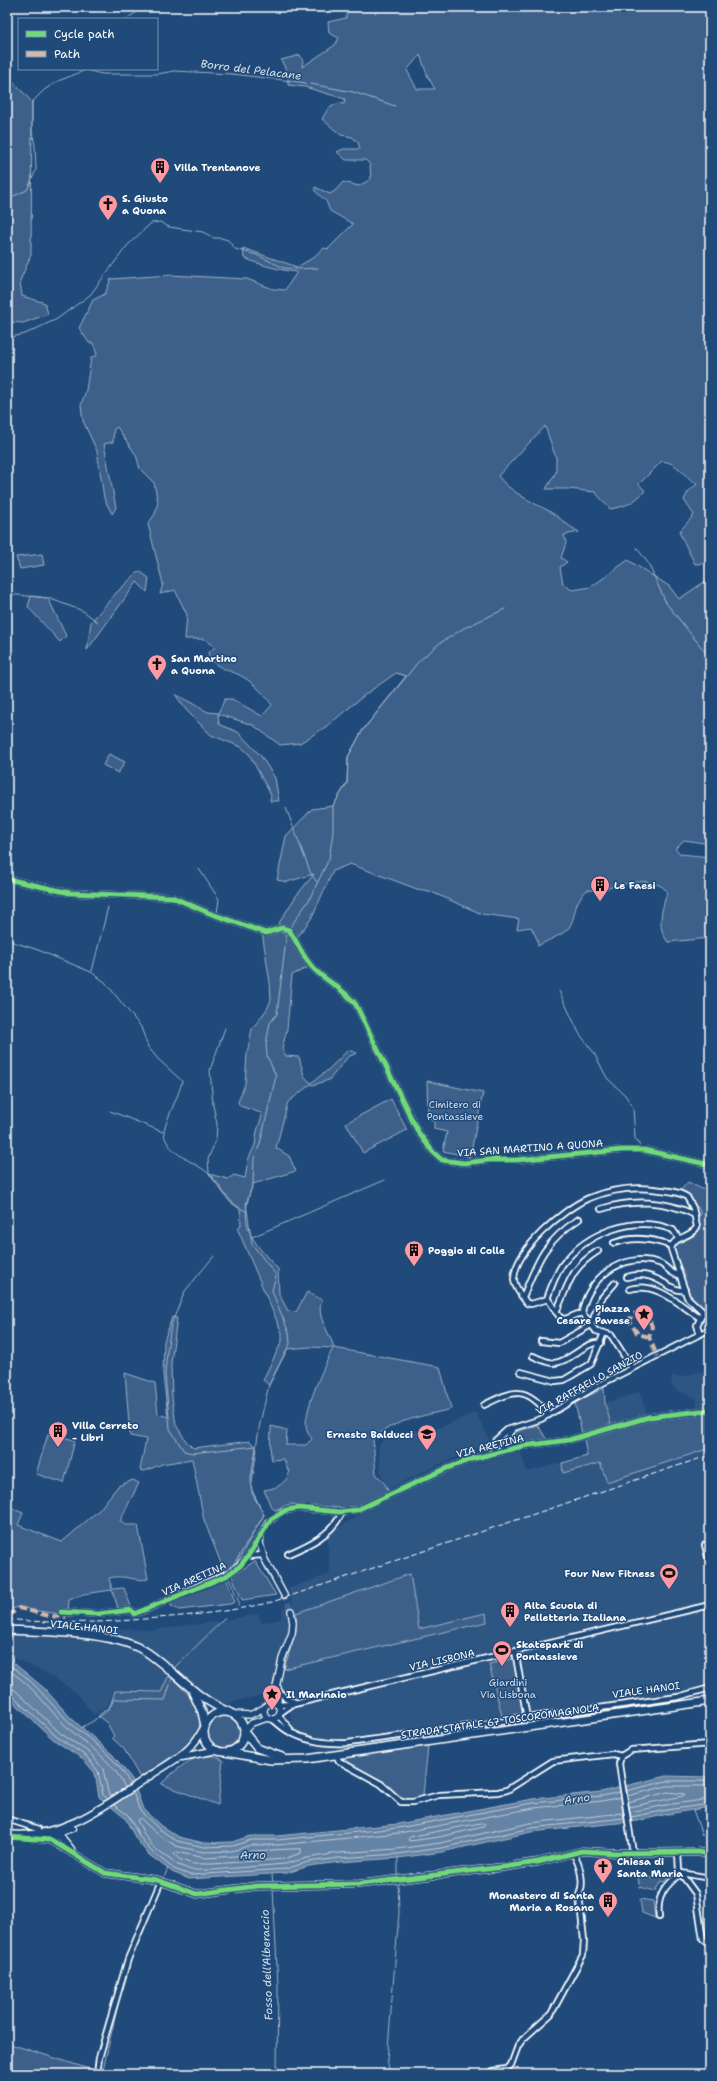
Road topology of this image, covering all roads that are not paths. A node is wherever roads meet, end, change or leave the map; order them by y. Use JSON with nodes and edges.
{"nodes":[{"id":1,"x":7,"y":879,"type":"edge"},
{"id":2,"x":710,"y":1165,"type":"edge"},
{"id":3,"x":601,"y":1209,"type":"dead end"},
{"id":4,"x":695,"y":1215,"type":"junction"},
{"id":5,"x":579,"y":1219,"type":"dead end"},
{"id":6,"x":679,"y":1239,"type":"junction"},
{"id":7,"x":614,"y":1243,"type":"dead end"},
{"id":8,"x":671,"y":1246,"type":"junction"},
{"id":9,"x":598,"y":1251,"type":"dead end"},
{"id":10,"x":679,"y":1275,"type":"junction"},
{"id":11,"x":627,"y":1277,"type":"dead end"},
{"id":12,"x":615,"y":1283,"type":"dead end"},
{"id":13,"x":630,"y":1289,"type":"dead end"},
{"id":14,"x":684,"y":1290,"type":"junction"},
{"id":15,"x":522,"y":1295,"type":"junction"},
{"id":16,"x":547,"y":1299,"type":"junction"},
{"id":17,"x":556,"y":1312,"type":"junction"},
{"id":18,"x":582,"y":1313,"type":"junction"},
{"id":19,"x":700,"y":1318,"type":"junction"},
{"id":20,"x":591,"y":1325,"type":"junction"},
{"id":21,"x":710,"y":1329,"type":"edge"},
{"id":22,"x":604,"y":1333,"type":"junction"},
{"id":23,"x":700,"y":1334,"type":"junction"},
{"id":24,"x":541,"y":1341,"type":"dead end"},
{"id":25,"x":601,"y":1344,"type":"junction"},
{"id":26,"x":533,"y":1356,"type":"dead end"},
{"id":27,"x":632,"y":1368,"type":"junction"},
{"id":28,"x":521,"y":1372,"type":"dead end"},
{"id":29,"x":484,"y":1405,"type":"dead end"},
{"id":30,"x":710,"y":1410,"type":"edge"},
{"id":31,"x":549,"y":1415,"type":"junction"},
{"id":32,"x":514,"y":1428,"type":"junction"},
{"id":33,"x":508,"y":1435,"type":"junction"},
{"id":34,"x":527,"y":1446,"type":"junction"},
{"id":35,"x":494,"y":1449,"type":"junction"},
{"id":36,"x":501,"y":1452,"type":"junction"},
{"id":37,"x":490,"y":1454,"type":"junction"},
{"id":38,"x":342,"y":1512,"type":"junction"},
{"id":39,"x":261,"y":1535,"type":"junction"},
{"id":40,"x":705,"y":1545,"type":"dead end"},
{"id":41,"x":261,"y":1548,"type":"junction"},
{"id":42,"x":252,"y":1549,"type":"junction"},
{"id":43,"x":288,"y":1554,"type":"dead end"},
{"id":44,"x":263,"y":1555,"type":"junction"},
{"id":45,"x":248,"y":1556,"type":"junction"},
{"id":46,"x":710,"y":1564,"type":"edge"},
{"id":47,"x":284,"y":1595,"type":"tunnel mouth"},
{"id":48,"x":710,"y":1605,"type":"edge"},
{"id":49,"x":291,"y":1610,"type":"tunnel mouth"},
{"id":50,"x":61,"y":1612,"type":"dead end"},
{"id":51,"x":7,"y":1630,"type":"edge"},
{"id":52,"x":515,"y":1652,"type":"junction"},
{"id":53,"x":278,"y":1680,"type":"junction"},
{"id":54,"x":710,"y":1688,"type":"edge"},
{"id":55,"x":191,"y":1690,"type":"junction"},
{"id":56,"x":278,"y":1691,"type":"junction"},
{"id":57,"x":710,"y":1701,"type":"edge"},
{"id":58,"x":296,"y":1703,"type":"junction"},
{"id":59,"x":269,"y":1704,"type":"junction"},
{"id":60,"x":278,"y":1705,"type":"junction"},
{"id":61,"x":264,"y":1708,"type":"junction"},
{"id":62,"x":231,"y":1713,"type":"junction"},
{"id":63,"x":280,"y":1715,"type":"junction"},
{"id":64,"x":527,"y":1718,"type":"junction"},
{"id":65,"x":270,"y":1719,"type":"junction"},
{"id":66,"x":204,"y":1727,"type":"junction"},
{"id":67,"x":244,"y":1731,"type":"junction"},
{"id":68,"x":299,"y":1736,"type":"junction"},
{"id":69,"x":710,"y":1744,"type":"edge"},
{"id":70,"x":217,"y":1750,"type":"junction"},
{"id":71,"x":225,"y":1752,"type":"junction"},
{"id":72,"x":336,"y":1755,"type":"junction"},
{"id":73,"x":621,"y":1756,"type":"junction"},
{"id":74,"x":179,"y":1758,"type":"junction"},
{"id":75,"x":293,"y":1760,"type":"junction"},
{"id":76,"x":92,"y":1815,"type":"junction"},
{"id":77,"x":7,"y":1819,"type":"edge"},
{"id":78,"x":78,"y":1825,"type":"junction"},
{"id":79,"x":64,"y":1827,"type":"junction"},
{"id":80,"x":40,"y":1831,"type":"junction"},
{"id":81,"x":56,"y":1834,"type":"junction"},
{"id":82,"x":7,"y":1835,"type":"edge"},
{"id":83,"x":32,"y":1838,"type":"junction"},
{"id":84,"x":63,"y":1843,"type":"junction"},
{"id":85,"x":678,"y":1852,"type":"junction"},
{"id":86,"x":574,"y":1853,"type":"junction"},
{"id":87,"x":633,"y":1853,"type":"junction"},
{"id":88,"x":710,"y":1854,"type":"edge"},
{"id":89,"x":680,"y":1873,"type":"junction"},
{"id":90,"x":710,"y":1878,"type":"edge"},
{"id":91,"x":161,"y":1881,"type":"junction"},
{"id":92,"x":659,"y":1918,"type":"dead end"},
{"id":93,"x":710,"y":1944,"type":"edge"},
{"id":94,"x":97,"y":2074,"type":"edge"},
{"id":95,"x":489,"y":2074,"type":"edge"}],
"edges":[{"from":1,"to":2,"type":"street","name":"VIA SAN MARTINO A QUONA"},
{"from":3,"to":4,"type":"street"},
{"from":4,"to":6,"type":"street"},
{"from":4,"to":15,"type":"street"},
{"from":5,"to":15,"type":"street"},
{"from":6,"to":8,"type":"street"},
{"from":6,"to":16,"type":"street"},
{"from":7,"to":8,"type":"street"},
{"from":8,"to":10,"type":"street"},
{"from":9,"to":17,"type":"street"},
{"from":10,"to":14,"type":"street"},
{"from":10,"to":18,"type":"street"},
{"from":11,"to":14,"type":"street"},
{"from":12,"to":20,"type":"street"},
{"from":13,"to":19,"type":"street"},
{"from":14,"to":19,"type":"street"},
{"from":15,"to":16,"type":"street"},
{"from":16,"to":17,"type":"street"},
{"from":17,"to":18,"type":"street"},
{"from":18,"to":20,"type":"street"},
{"from":19,"to":23,"type":"street"},
{"from":20,"to":22,"type":"street"},
{"from":20,"to":24,"type":"street"},
{"from":21,"to":23,"type":"street","name":"VIA RAFFAELLO SANZIO"},
{"from":22,"to":25,"type":"street"},
{"from":22,"to":27,"type":"street"},
{"from":23,"to":27,"type":"street","name":"VIA RAFFAELLO SANZIO"},
{"from":25,"to":26,"type":"street"},
{"from":25,"to":28,"type":"street"},
{"from":27,"to":31,"type":"street","name":"VIA RAFFAELLO SANZIO"},
{"from":29,"to":31,"type":"street"},
{"from":30,"to":34,"type":"street","name":"VIA ARETINA"},
{"from":31,"to":32,"type":"street","name":"VIA RAFFAELLO SANZIO"},
{"from":32,"to":33,"type":"street"},
{"from":32,"to":35,"type":"street","name":"VIA RAFFAELLO SANZIO"},
{"from":33,"to":34,"type":"street"},
{"from":33,"to":36,"type":"street"},
{"from":34,"to":36,"type":"street","name":"VIA ARETINA"},
{"from":35,"to":36,"type":"street"},
{"from":35,"to":37,"type":"street"},
{"from":36,"to":37,"type":"street","name":"VIA ARETINA"},
{"from":37,"to":38,"type":"street","name":"VIA ARETINA"},
{"from":38,"to":39,"type":"street","name":"VIA ARETINA"},
{"from":38,"to":43,"type":"street"},
{"from":39,"to":41,"type":"street"},
{"from":39,"to":42,"type":"street","name":"VIA ARETINA"},
{"from":40,"to":46,"type":"street"},
{"from":41,"to":42,"type":"street"},
{"from":41,"to":44,"type":"street"},
{"from":42,"to":45,"type":"street","name":"VIA ARETINA"},
{"from":44,"to":45,"type":"street"},
{"from":44,"to":47,"type":"street"},
{"from":45,"to":50,"type":"street","name":"VIA ARETINA"},
{"from":48,"to":52,"type":"street","name":"VIA LISBONA"},
{"from":49,"to":53,"type":"street"},
{"from":51,"to":55,"type":"main road","name":"VIALE HANOI"},
{"from":52,"to":58,"type":"street","name":"VIA LISBONA"},
{"from":52,"to":64,"type":"street"},
{"from":53,"to":56,"type":"street"},
{"from":53,"to":59,"type":"street"},
{"from":54,"to":64,"type":"street","name":"VIALE HANOI"},
{"from":55,"to":62,"type":"main road","name":"VIALE HANOI"},
{"from":55,"to":66,"type":"main road","name":"VIALE HANOI"},
{"from":56,"to":58,"type":"street"},
{"from":56,"to":60,"type":"street"},
{"from":57,"to":72,"type":"main road","name":"STRADA STATALE 67 TOSCOROMAGNOLA"},
{"from":58,"to":60,"type":"street","name":"VIA LISBONA"},
{"from":58,"to":63,"type":"street","name":"VIA LISBONA"},
{"from":59,"to":60,"type":"street"},
{"from":59,"to":61,"type":"street","name":"VIALE HANOI"},
{"from":60,"to":63,"type":"street","name":"VIALE HANOI"},
{"from":61,"to":62,"type":"street","name":"VIALE HANOI"},
{"from":61,"to":65,"type":"street"},
{"from":62,"to":66,"type":"main road","name":"VIALE HANOI"},
{"from":62,"to":67,"type":"main road","name":"VIALE HANOI"},
{"from":63,"to":65,"type":"street"},
{"from":63,"to":68,"type":"street","name":"VIALE HANOI"},
{"from":64,"to":68,"type":"street","name":"VIALE HANOI"},
{"from":65,"to":67,"type":"street"},
{"from":65,"to":68,"type":"street","name":"VIALE HANOI"},
{"from":66,"to":70,"type":"main road","name":"VIALE HANOI"},
{"from":66,"to":74,"type":"main road"},
{"from":67,"to":71,"type":"main road"},
{"from":67,"to":75,"type":"main road","name":"STRADA STATALE 67 TOSCOROMAGNOLA"},
{"from":69,"to":73,"type":"street"},
{"from":70,"to":71,"type":"main road"},
{"from":70,"to":74,"type":"main road"},
{"from":71,"to":75,"type":"main road","name":"STRADA STATALE 67 TOSCOROMAGNOLA"},
{"from":72,"to":73,"type":"street"},
{"from":72,"to":75,"type":"main road","name":"STRADA STATALE 67 TOSCOROMAGNOLA"},
{"from":73,"to":87,"type":"street"},
{"from":74,"to":76,"type":"main road"},
{"from":76,"to":78,"type":"main road"},
{"from":76,"to":79,"type":"main road"},
{"from":77,"to":80,"type":"street"},
{"from":78,"to":81,"type":"main road"},
{"from":78,"to":84,"type":"main road"},
{"from":79,"to":80,"type":"main road"},
{"from":79,"to":81,"type":"main road"},
{"from":80,"to":81,"type":"main road"},
{"from":80,"to":82,"type":"main road"},
{"from":81,"to":83,"type":"main road"},
{"from":81,"to":84,"type":"main road"},
{"from":82,"to":83,"type":"main road"},
{"from":83,"to":84,"type":"main road"},
{"from":84,"to":91,"type":"main road"},
{"from":85,"to":87,"type":"main road"},
{"from":85,"to":88,"type":"main road"},
{"from":85,"to":89,"type":"street"},
{"from":86,"to":87,"type":"main road"},
{"from":86,"to":91,"type":"main road"},
{"from":86,"to":95,"type":"street"},
{"from":89,"to":90,"type":"street"},
{"from":89,"to":92,"type":"street"},
{"from":89,"to":93,"type":"street"},
{"from":91,"to":94,"type":"street"}]}
